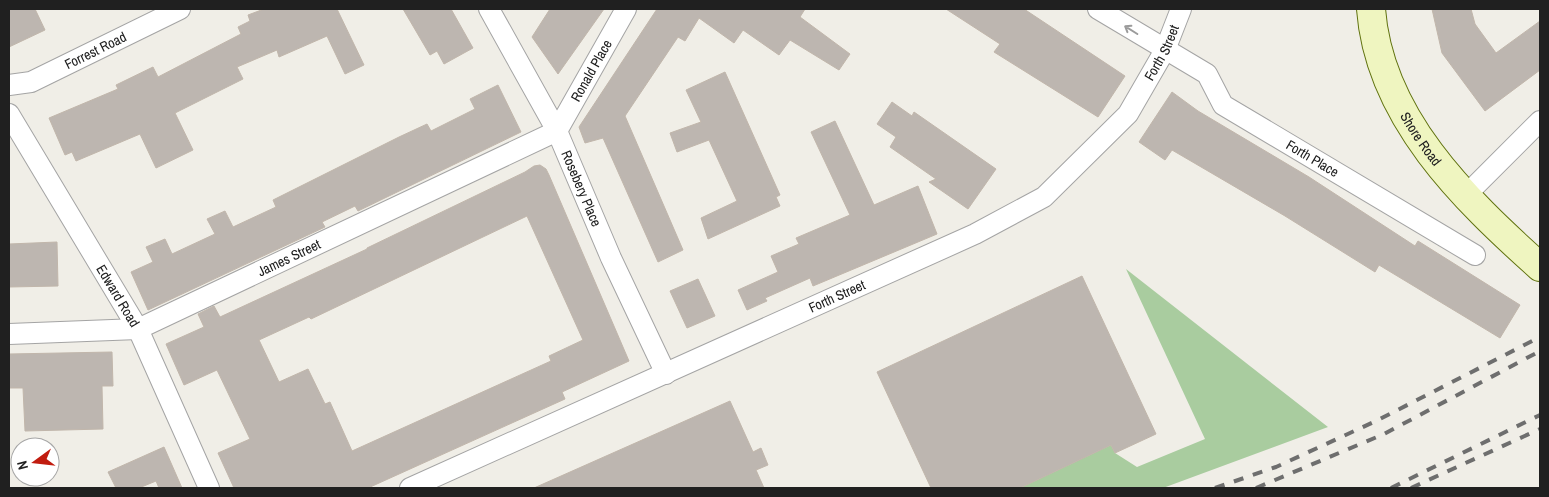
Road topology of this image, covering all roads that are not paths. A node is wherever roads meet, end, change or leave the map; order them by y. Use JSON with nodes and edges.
{"nodes":[{"id":1,"x":180,"y":9,"type":"edge"},
{"id":2,"x":489,"y":9,"type":"edge"},
{"id":3,"x":626,"y":9,"type":"edge"},
{"id":4,"x":1098,"y":9,"type":"edge"},
{"id":5,"x":1181,"y":9,"type":"edge"},
{"id":6,"x":1371,"y":9,"type":"edge"},
{"id":7,"x":1165,"y":50,"type":"junction"},
{"id":8,"x":9,"y":85,"type":"edge"},
{"id":9,"x":9,"y":114,"type":"edge"},
{"id":10,"x":1540,"y":121,"type":"edge"},
{"id":11,"x":558,"y":130,"type":"junction"},
{"id":12,"x":1466,"y":195,"type":"junction"},
{"id":13,"x":1474,"y":255,"type":"dead end"},
{"id":14,"x":1540,"y":267,"type":"edge"},
{"id":15,"x":138,"y":329,"type":"junction"},
{"id":16,"x":9,"y":334,"type":"edge"},
{"id":17,"x":666,"y":374,"type":"junction"},
{"id":18,"x":209,"y":488,"type":"edge"},
{"id":19,"x":410,"y":488,"type":"edge"}],
"edges":[{"from":1,"to":8,"type":"street","name":"Forrest Road"},
{"from":2,"to":11,"type":"street","name":"Rosebery Place"},
{"from":3,"to":11,"type":"street","name":"Ronald Place"},
{"from":7,"to":4,"type":"street","name":"Forth Place","one_way":true},
{"from":5,"to":7,"type":"street","name":"Forth Street"},
{"from":6,"to":12,"type":"street","name":"Shore Road"},
{"from":7,"to":13,"type":"street","name":"Forth Place"},
{"from":7,"to":17,"type":"street","name":"Forth Street"},
{"from":9,"to":15,"type":"street","name":"Edward Road"},
{"from":10,"to":12,"type":"street"},
{"from":11,"to":15,"type":"street","name":"James Street"},
{"from":11,"to":17,"type":"street","name":"Rosebery Place"},
{"from":12,"to":14,"type":"street","name":"Shore Road"},
{"from":15,"to":16,"type":"street","name":"James Street"},
{"from":15,"to":18,"type":"street","name":"Edward Road"},
{"from":17,"to":19,"type":"street","name":"Forth Street"}]}
